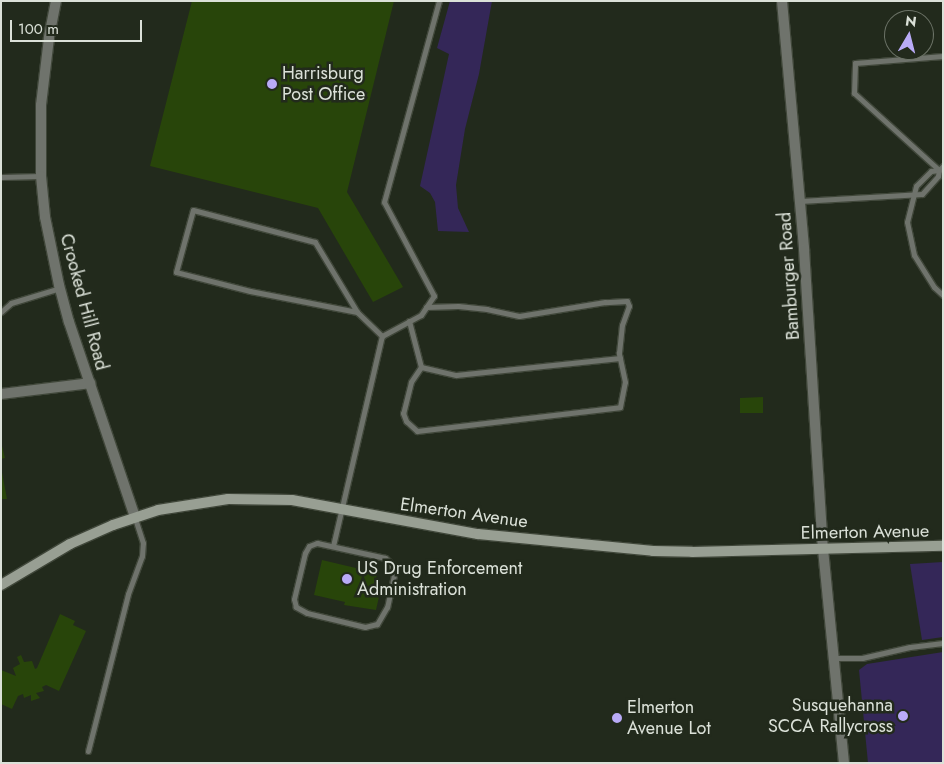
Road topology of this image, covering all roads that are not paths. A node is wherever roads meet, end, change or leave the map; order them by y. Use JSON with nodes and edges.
{"nodes":[{"id":1,"x":56,"y":1,"type":"edge"},
{"id":2,"x":439,"y":1,"type":"edge"},
{"id":3,"x":782,"y":1,"type":"edge"},
{"id":4,"x":943,"y":56,"type":"edge"},
{"id":5,"x":941,"y":168,"type":"edge"},
{"id":6,"x":41,"y":176,"type":"junction"},
{"id":7,"x":1,"y":177,"type":"edge"},
{"id":8,"x":914,"y":193,"type":"junction"},
{"id":9,"x":800,"y":202,"type":"junction"},
{"id":10,"x":60,"y":288,"type":"junction"},
{"id":11,"x":943,"y":295,"type":"edge"},
{"id":12,"x":426,"y":307,"type":"junction"},
{"id":13,"x":1,"y":312,"type":"edge"},
{"id":14,"x":357,"y":312,"type":"junction"},
{"id":15,"x":409,"y":322,"type":"junction"},
{"id":16,"x":382,"y":336,"type":"junction"},
{"id":17,"x":620,"y":358,"type":"junction"},
{"id":18,"x":421,"y":367,"type":"junction"},
{"id":19,"x":90,"y":383,"type":"junction"},
{"id":20,"x":2,"y":393,"type":"edge"},
{"id":21,"x":341,"y":509,"type":"junction"},
{"id":22,"x":135,"y":517,"type":"junction"},
{"id":23,"x":333,"y":546,"type":"junction"},
{"id":24,"x":943,"y":546,"type":"edge"},
{"id":25,"x":822,"y":549,"type":"junction"},
{"id":26,"x":1,"y":585,"type":"edge"},
{"id":27,"x":943,"y":643,"type":"edge"},
{"id":28,"x":835,"y":658,"type":"junction"},
{"id":29,"x":88,"y":751,"type":"dead end"},
{"id":30,"x":844,"y":763,"type":"edge"}],
"edges":[{"from":1,"to":6,"type":"street","name":"Crooked Hill Road"},
{"from":2,"to":12,"type":"lane"},
{"from":3,"to":9,"type":"street","name":"Bamburger Road"},
{"from":4,"to":5,"type":"lane"},
{"from":5,"to":8,"type":"lane"},
{"from":5,"to":8,"type":"lane"},
{"from":6,"to":7,"type":"lane"},
{"from":6,"to":10,"type":"street","name":"Crooked Hill Road"},
{"from":8,"to":9,"type":"lane"},
{"from":8,"to":11,"type":"lane"},
{"from":9,"to":25,"type":"street","name":"Bamburger Road"},
{"from":10,"to":13,"type":"lane"},
{"from":10,"to":19,"type":"street","name":"Crooked Hill Road"},
{"from":12,"to":15,"type":"lane"},
{"from":12,"to":17,"type":"lane"},
{"from":14,"to":14,"type":"lane"},
{"from":14,"to":16,"type":"lane"},
{"from":15,"to":16,"type":"lane"},
{"from":15,"to":18,"type":"lane"},
{"from":16,"to":21,"type":"lane"},
{"from":17,"to":18,"type":"lane"},
{"from":17,"to":18,"type":"lane"},
{"from":19,"to":20,"type":"street"},
{"from":19,"to":22,"type":"street","name":"Crooked Hill Road"},
{"from":21,"to":22,"type":"main road","name":"Elmerton Avenue"},
{"from":21,"to":23,"type":"lane"},
{"from":21,"to":25,"type":"main road","name":"Elmerton Avenue"},
{"from":22,"to":26,"type":"main road","name":"Elmerton Avenue"},
{"from":22,"to":29,"type":"lane"},
{"from":23,"to":23,"type":"lane"},
{"from":24,"to":25,"type":"main road","name":"Elmerton Avenue"},
{"from":25,"to":28,"type":"street","name":"Bamburger Road"},
{"from":27,"to":28,"type":"lane"},
{"from":28,"to":30,"type":"street","name":"Bamburger Road"}]}
